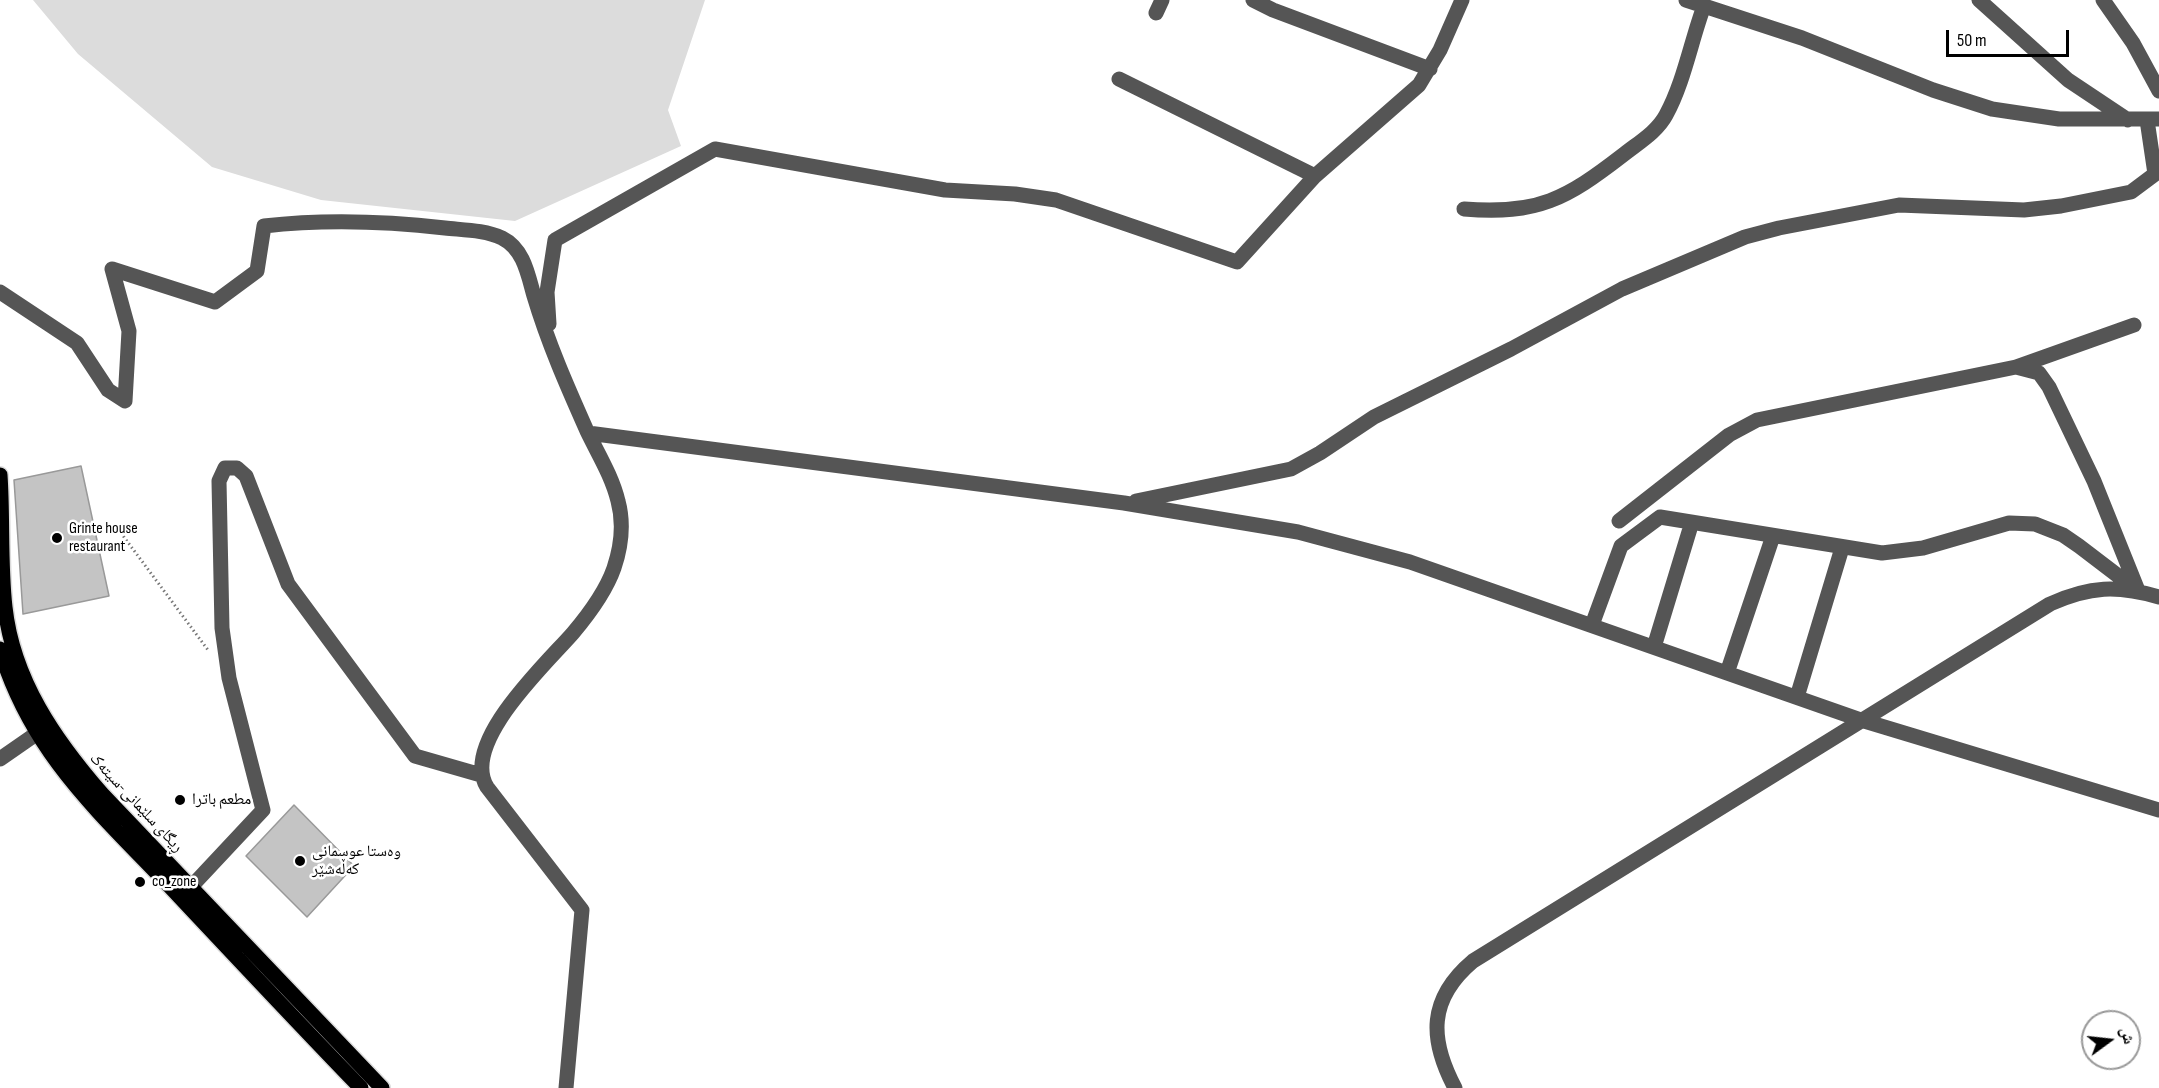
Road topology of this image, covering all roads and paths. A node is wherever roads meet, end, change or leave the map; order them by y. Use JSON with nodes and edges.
{"nodes":[{"id":1,"x":1253,"y":0,"type":"edge"},
{"id":2,"x":1462,"y":0,"type":"edge"},
{"id":3,"x":1686,"y":0,"type":"edge"},
{"id":4,"x":1979,"y":0,"type":"edge"},
{"id":5,"x":2103,"y":0,"type":"edge"},
{"id":6,"x":1704,"y":6,"type":"junction"},
{"id":7,"x":1430,"y":69,"type":"junction"},
{"id":8,"x":1119,"y":79,"type":"dead end"},
{"id":9,"x":2159,"y":92,"type":"edge"},
{"id":10,"x":2153,"y":119,"type":"edge"},
{"id":11,"x":2128,"y":120,"type":"junction"},
{"id":12,"x":1315,"y":176,"type":"junction"},
{"id":13,"x":1464,"y":209,"type":"dead end"},
{"id":14,"x":0,"y":292,"type":"edge"},
{"id":15,"x":2134,"y":325,"type":"dead end"},
{"id":16,"x":550,"y":351,"type":"junction"},
{"id":17,"x":2037,"y":360,"type":"junction"},
{"id":18,"x":2016,"y":367,"type":"junction"},
{"id":19,"x":2049,"y":387,"type":"junction"},
{"id":20,"x":588,"y":433,"type":"junction"},
{"id":21,"x":0,"y":475,"type":"edge"},
{"id":22,"x":1125,"y":503,"type":"junction"},
{"id":23,"x":1620,"y":521,"type":"dead end"},
{"id":24,"x":1692,"y":522,"type":"junction"},
{"id":25,"x":118,"y":529,"type":"dead end"},
{"id":26,"x":1773,"y":536,"type":"junction"},
{"id":27,"x":1842,"y":548,"type":"junction"},
{"id":28,"x":2138,"y":591,"type":"junction"},
{"id":29,"x":2159,"y":597,"type":"edge"},
{"id":30,"x":1592,"y":626,"type":"junction"},
{"id":31,"x":1654,"y":647,"type":"junction"},
{"id":32,"x":0,"y":649,"type":"edge"},
{"id":33,"x":1727,"y":672,"type":"junction"},
{"id":34,"x":229,"y":678,"type":"junction"},
{"id":35,"x":1797,"y":697,"type":"junction"},
{"id":36,"x":1861,"y":720,"type":"junction"},
{"id":37,"x":36,"y":734,"type":"junction"},
{"id":38,"x":0,"y":759,"type":"edge"},
{"id":39,"x":481,"y":775,"type":"junction"},
{"id":40,"x":2159,"y":810,"type":"edge"},
{"id":41,"x":190,"y":888,"type":"junction"},
{"id":42,"x":361,"y":1088,"type":"edge"},
{"id":43,"x":382,"y":1088,"type":"edge"},
{"id":44,"x":566,"y":1088,"type":"edge"},
{"id":45,"x":1455,"y":1088,"type":"edge"}],
"edges":[{"from":1,"to":7,"type":"street"},
{"from":2,"to":7,"type":"street"},
{"from":3,"to":6,"type":"street"},
{"from":4,"to":11,"type":"street"},
{"from":5,"to":9,"type":"street"},
{"from":6,"to":11,"type":"street"},
{"from":6,"to":13,"type":"street"},
{"from":7,"to":12,"type":"street"},
{"from":8,"to":12,"type":"street"},
{"from":10,"to":11,"type":"street"},
{"from":10,"to":22,"type":"street"},
{"from":12,"to":16,"type":"street"},
{"from":14,"to":16,"type":"street"},
{"from":15,"to":17,"type":"street"},
{"from":16,"to":20,"type":"street"},
{"from":17,"to":18,"type":"street"},
{"from":17,"to":19,"type":"street"},
{"from":18,"to":19,"type":"street"},
{"from":18,"to":23,"type":"street"},
{"from":19,"to":28,"type":"street"},
{"from":20,"to":22,"type":"street"},
{"from":20,"to":39,"type":"street"},
{"from":21,"to":41,"type":"main road","name":"ڕیگای سلێمانی-سیتەک"},
{"from":22,"to":30,"type":"street"},
{"from":24,"to":26,"type":"street"},
{"from":24,"to":30,"type":"street"},
{"from":24,"to":31,"type":"street"},
{"from":25,"to":34,"type":"path"},
{"from":26,"to":27,"type":"street"},
{"from":26,"to":33,"type":"street"},
{"from":27,"to":28,"type":"street"},
{"from":27,"to":35,"type":"street"},
{"from":28,"to":29,"type":"street"},
{"from":28,"to":36,"type":"street"},
{"from":30,"to":31,"type":"street"},
{"from":31,"to":33,"type":"street"},
{"from":32,"to":37,"type":"main road","name":"ڕیگای سلێمانی-سیتەک"},
{"from":33,"to":35,"type":"street"},
{"from":34,"to":39,"type":"street"},
{"from":34,"to":41,"type":"street"},
{"from":35,"to":36,"type":"street"},
{"from":36,"to":40,"type":"street"},
{"from":36,"to":45,"type":"street"},
{"from":37,"to":38,"type":"street"},
{"from":37,"to":42,"type":"main road","name":"ڕیگای سلێمانی-سیتەک"},
{"from":39,"to":44,"type":"street"},
{"from":41,"to":43,"type":"main road","name":"ڕیگای سلێمانی-سیتەک"}]}
